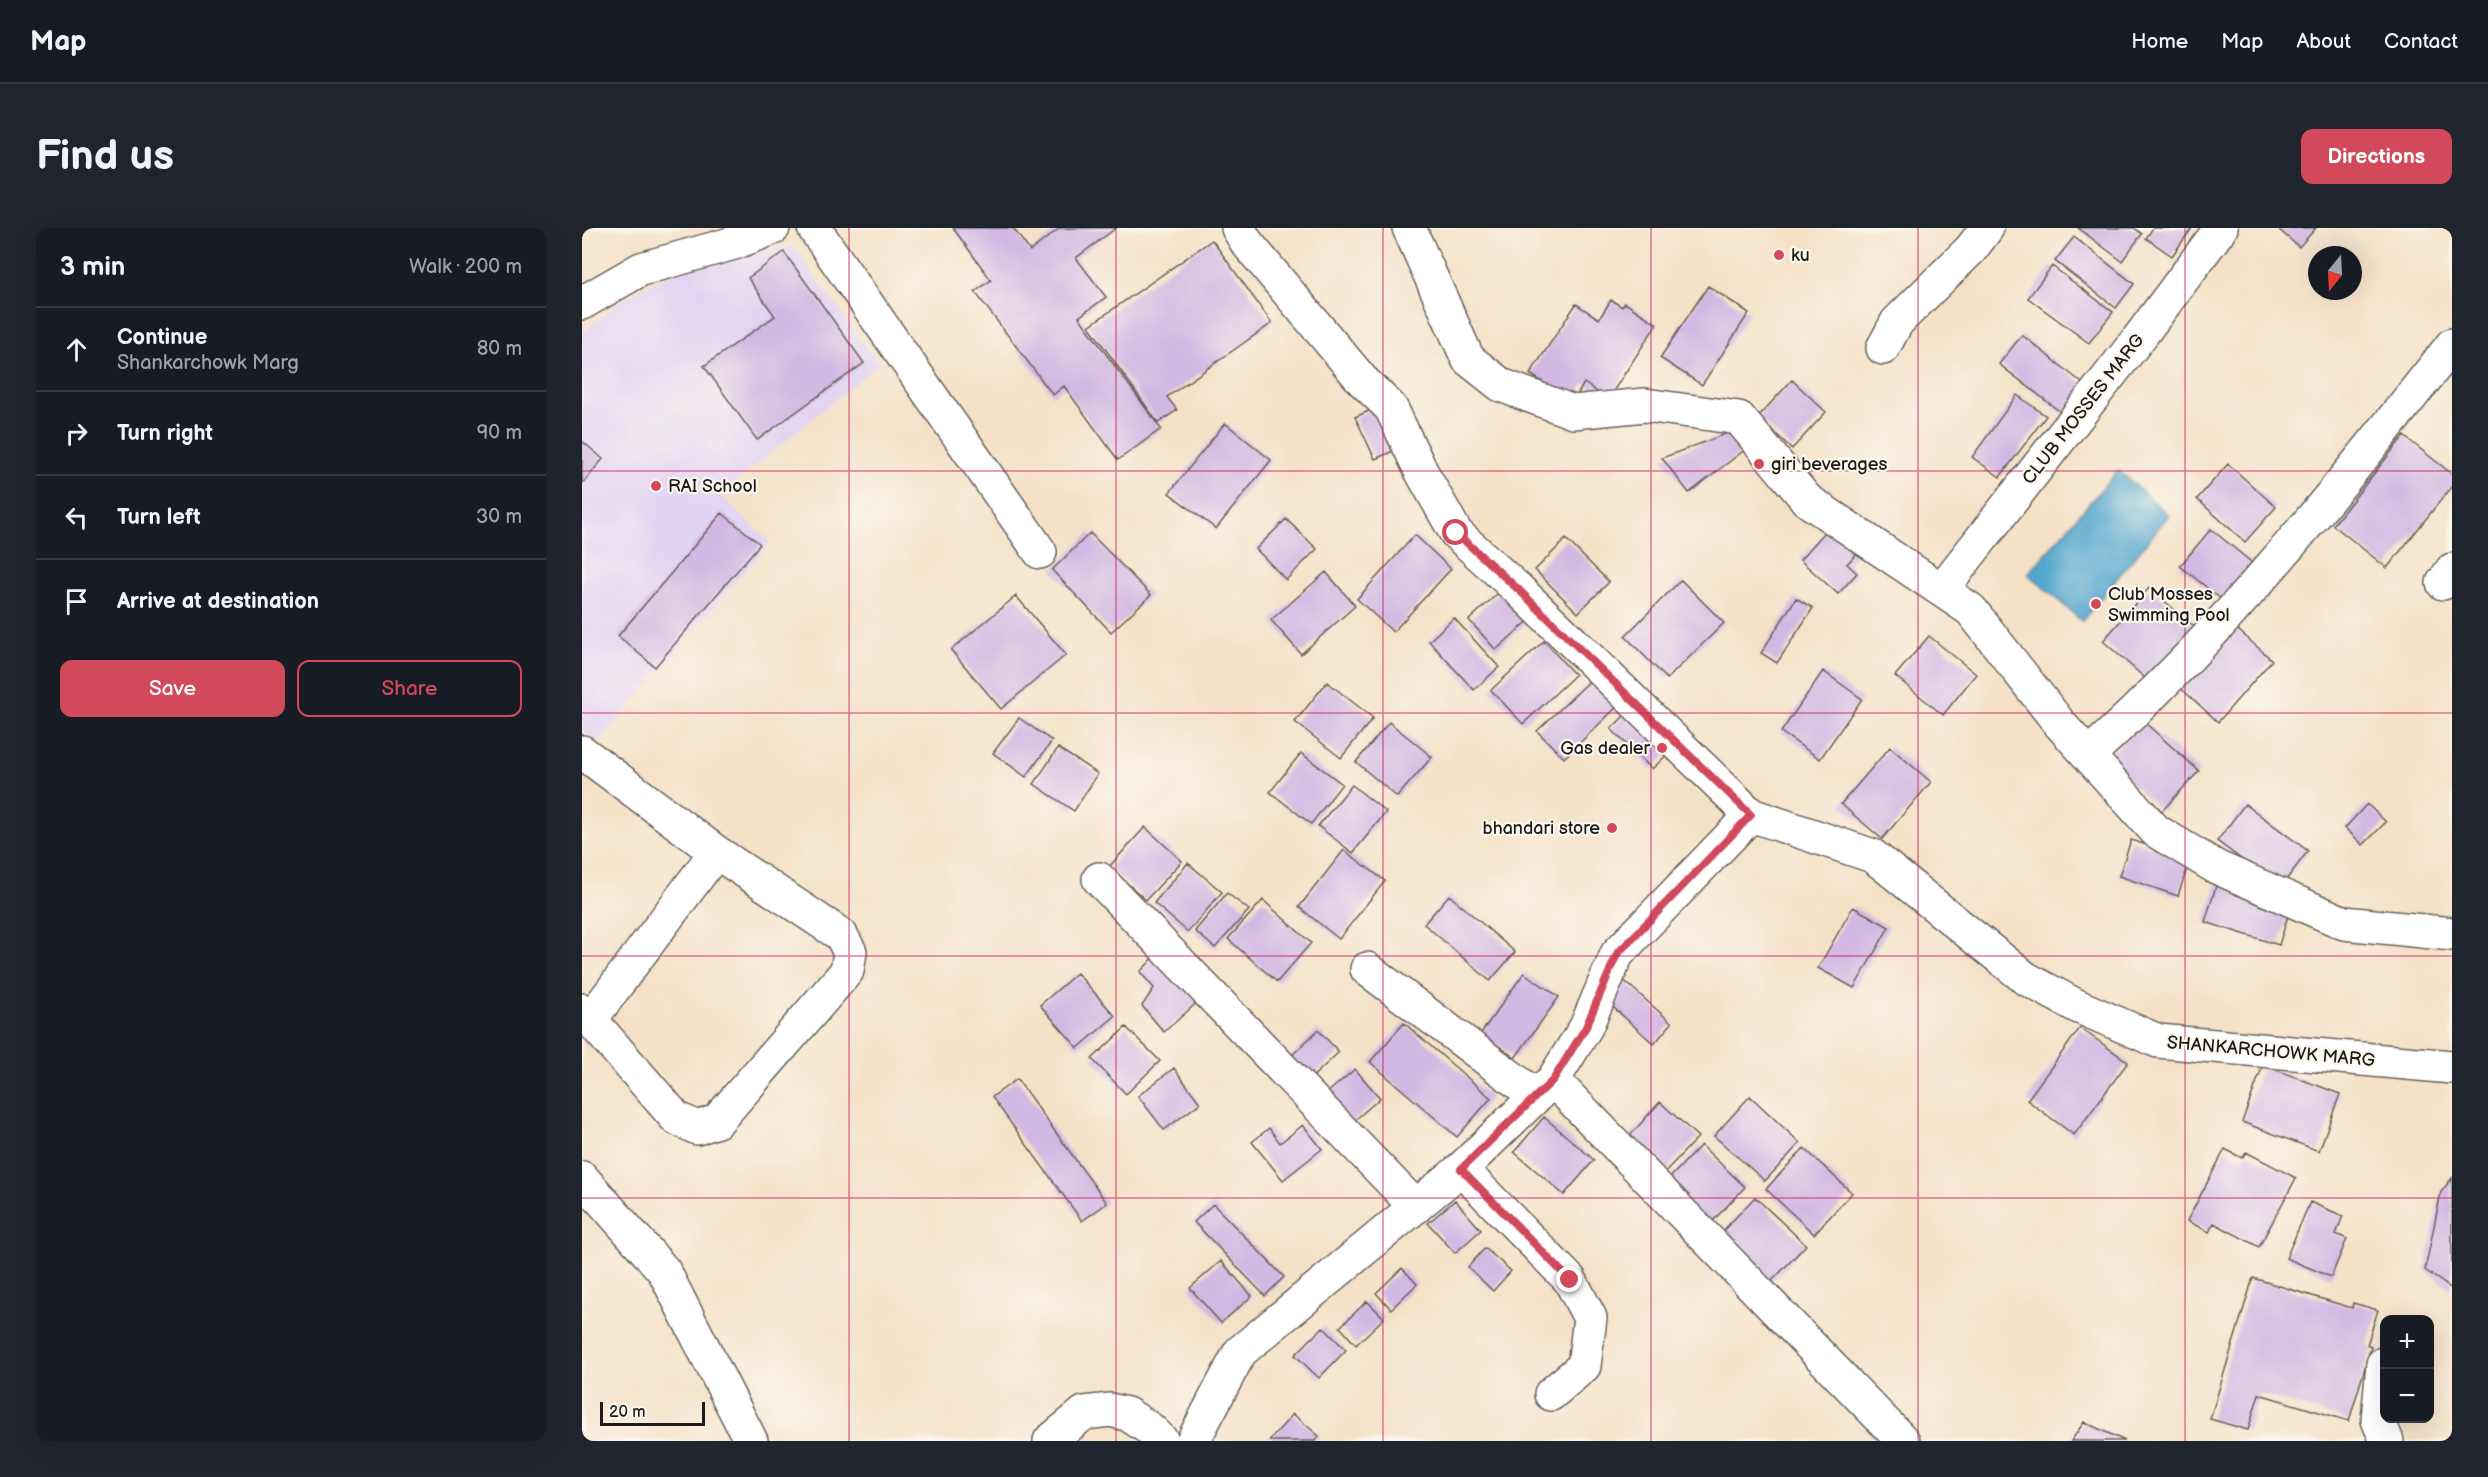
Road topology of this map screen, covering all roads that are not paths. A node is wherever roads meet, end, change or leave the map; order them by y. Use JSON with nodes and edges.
{"nodes":[{"id":1,"x":773,"y":228,"type":"edge"},
{"id":2,"x":814,"y":228,"type":"edge"},
{"id":3,"x":1238,"y":228,"type":"edge"},
{"id":4,"x":1409,"y":228,"type":"edge"},
{"id":5,"x":1987,"y":228,"type":"edge"},
{"id":6,"x":2221,"y":228,"type":"edge"},
{"id":7,"x":582,"y":303,"type":"edge"},
{"id":8,"x":2452,"y":345,"type":"edge"},
{"id":9,"x":1883,"y":348,"type":"dead end"},
{"id":10,"x":1040,"y":552,"type":"dead end"},
{"id":11,"x":1942,"y":589,"type":"junction"},
{"id":12,"x":582,"y":752,"type":"edge"},
{"id":13,"x":2088,"y":755,"type":"junction"},
{"id":14,"x":1751,"y":815,"type":"junction"},
{"id":15,"x":716,"y":852,"type":"junction"},
{"id":16,"x":1099,"y":879,"type":"dead end"},
{"id":17,"x":2452,"y":934,"type":"edge"},
{"id":18,"x":1367,"y":969,"type":"dead end"},
{"id":19,"x":586,"y":1014,"type":"edge"},
{"id":20,"x":2452,"y":1067,"type":"edge"},
{"id":21,"x":1544,"y":1088,"type":"junction"},
{"id":22,"x":1461,"y":1169,"type":"junction"},
{"id":23,"x":582,"y":1178,"type":"edge"},
{"id":24,"x":1416,"y":1207,"type":"junction"},
{"id":25,"x":2383,"y":1369,"type":"edge"},
{"id":26,"x":1551,"y":1394,"type":"dead end"},
{"id":27,"x":751,"y":1441,"type":"edge"},
{"id":28,"x":1050,"y":1441,"type":"edge"},
{"id":29,"x":1162,"y":1441,"type":"edge"},
{"id":30,"x":1193,"y":1441,"type":"edge"},
{"id":31,"x":1903,"y":1441,"type":"edge"},
{"id":32,"x":2387,"y":1441,"type":"edge"}],
"edges":[{"from":1,"to":7,"type":"street"},
{"from":2,"to":10,"type":"street"},
{"from":3,"to":14,"type":"street","name":"SHANKARCHOWK MARG"},
{"from":4,"to":11,"type":"street"},
{"from":5,"to":9,"type":"street"},
{"from":6,"to":11,"type":"street","name":"CLUB MOSSES MARG"},
{"from":8,"to":13,"type":"street"},
{"from":11,"to":13,"type":"street"},
{"from":12,"to":15,"type":"street"},
{"from":13,"to":17,"type":"street"},
{"from":14,"to":20,"type":"street","name":"SHANKARCHOWK MARG"},
{"from":14,"to":21,"type":"street"},
{"from":15,"to":19,"type":"street"},
{"from":15,"to":19,"type":"street"},
{"from":16,"to":24,"type":"street"},
{"from":18,"to":21,"type":"street"},
{"from":21,"to":22,"type":"street"},
{"from":21,"to":31,"type":"street"},
{"from":22,"to":24,"type":"street"},
{"from":22,"to":26,"type":"street"},
{"from":23,"to":27,"type":"street"},
{"from":24,"to":30,"type":"street"},
{"from":25,"to":32,"type":"street"},
{"from":28,"to":29,"type":"street"}]}
